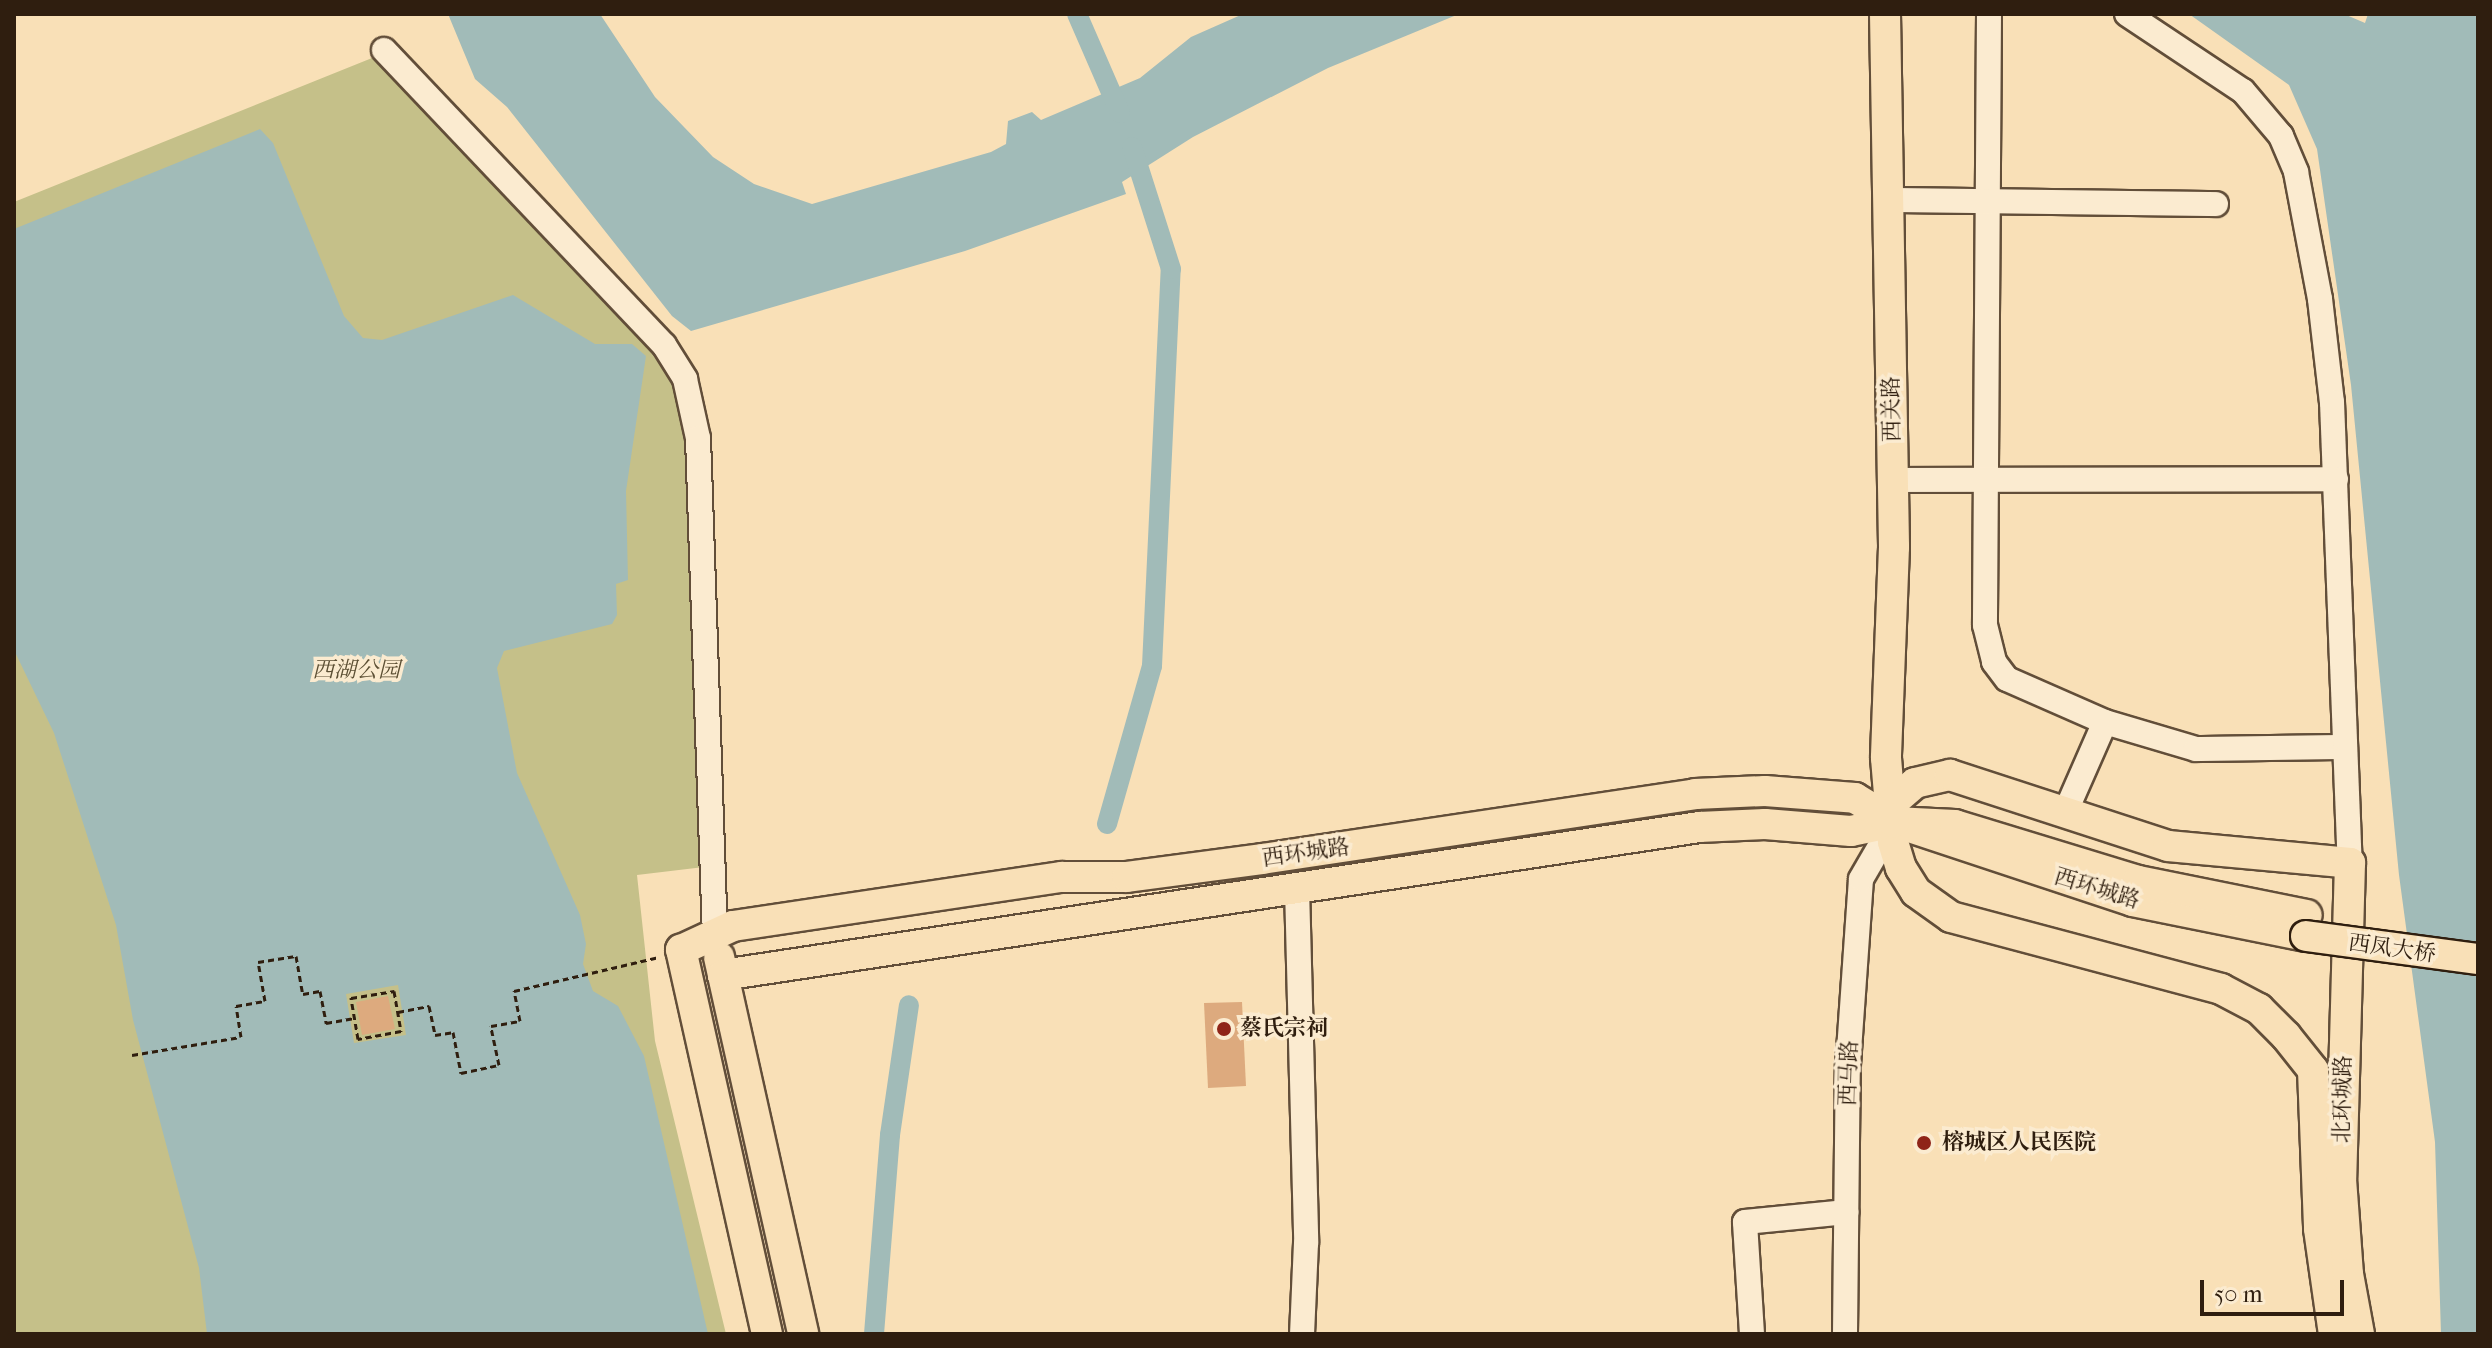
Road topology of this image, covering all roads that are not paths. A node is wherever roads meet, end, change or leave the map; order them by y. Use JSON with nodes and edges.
{"nodes":[{"id":1,"x":1885,"y":14,"type":"edge"},
{"id":2,"x":1989,"y":14,"type":"edge"},
{"id":3,"x":2127,"y":14,"type":"edge"},
{"id":4,"x":384,"y":50,"type":"dead end"},
{"id":5,"x":1888,"y":200,"type":"junction"},
{"id":6,"x":1988,"y":201,"type":"junction"},
{"id":7,"x":2216,"y":204,"type":"dead end"},
{"id":8,"x":2336,"y":479,"type":"junction"},
{"id":9,"x":1893,"y":480,"type":"junction"},
{"id":10,"x":1986,"y":480,"type":"junction"},
{"id":11,"x":2105,"y":722,"type":"junction"},
{"id":12,"x":2344,"y":747,"type":"junction"},
{"id":13,"x":1893,"y":813,"type":"junction"},
{"id":14,"x":2065,"y":813,"type":"junction"},
{"id":15,"x":2350,"y":863,"type":"junction"},
{"id":16,"x":1297,"y":888,"type":"junction"},
{"id":17,"x":2307,"y":925,"type":"junction"},
{"id":18,"x":715,"y":938,"type":"junction"},
{"id":19,"x":2478,"y":939,"type":"edge"},
{"id":20,"x":2478,"y":959,"type":"edge"},
{"id":21,"x":723,"y":975,"type":"junction"},
{"id":22,"x":2313,"y":1070,"type":"joint"},
{"id":23,"x":1847,"y":1212,"type":"junction"},
{"id":24,"x":767,"y":1334,"type":"edge"},
{"id":25,"x":803,"y":1334,"type":"edge"},
{"id":26,"x":1302,"y":1334,"type":"edge"},
{"id":27,"x":1752,"y":1334,"type":"edge"},
{"id":28,"x":1845,"y":1334,"type":"edge"},
{"id":29,"x":2334,"y":1334,"type":"edge"},
{"id":30,"x":2359,"y":1334,"type":"edge"}],
"edges":[{"from":1,"to":5,"type":"main road","name":"西关路"},
{"from":2,"to":6,"type":"street"},
{"from":3,"to":8,"type":"street"},
{"from":4,"to":18,"type":"street"},
{"from":5,"to":6,"type":"street"},
{"from":5,"to":9,"type":"main road","name":"西关路"},
{"from":6,"to":7,"type":"street"},
{"from":6,"to":10,"type":"street"},
{"from":8,"to":10,"type":"street"},
{"from":8,"to":12,"type":"street"},
{"from":9,"to":10,"type":"street"},
{"from":9,"to":13,"type":"main road","name":"西关路"},
{"from":10,"to":11,"type":"street"},
{"from":11,"to":12,"type":"street"},
{"from":11,"to":14,"type":"street"},
{"from":12,"to":15,"type":"street"},
{"from":13,"to":14,"type":"main road"},
{"from":13,"to":16,"type":"main road","name":"西环城路"},
{"from":13,"to":17,"type":"main road","name":"西环城路"},
{"from":13,"to":18,"type":"main road","name":"西环城路"},
{"from":13,"to":22,"type":"main road","name":"西关路"},
{"from":13,"to":23,"type":"street","name":"西马路"},
{"from":14,"to":15,"type":"main road"},
{"from":15,"to":30,"type":"main road","name":"北环城路"},
{"from":16,"to":21,"type":"main road","name":"西环城路"},
{"from":16,"to":26,"type":"street"},
{"from":17,"to":19,"type":"main road","name":"西凤大桥"},
{"from":17,"to":20,"type":"main road","name":"西凤大桥","bridge":true},
{"from":18,"to":21,"type":"main road"},
{"from":18,"to":24,"type":"main road","name":"西环城路"},
{"from":21,"to":25,"type":"main road"},
{"from":22,"to":29,"type":"main road","name":"北环城路"},
{"from":23,"to":27,"type":"street"},
{"from":23,"to":28,"type":"street","name":"西马路"}]}
